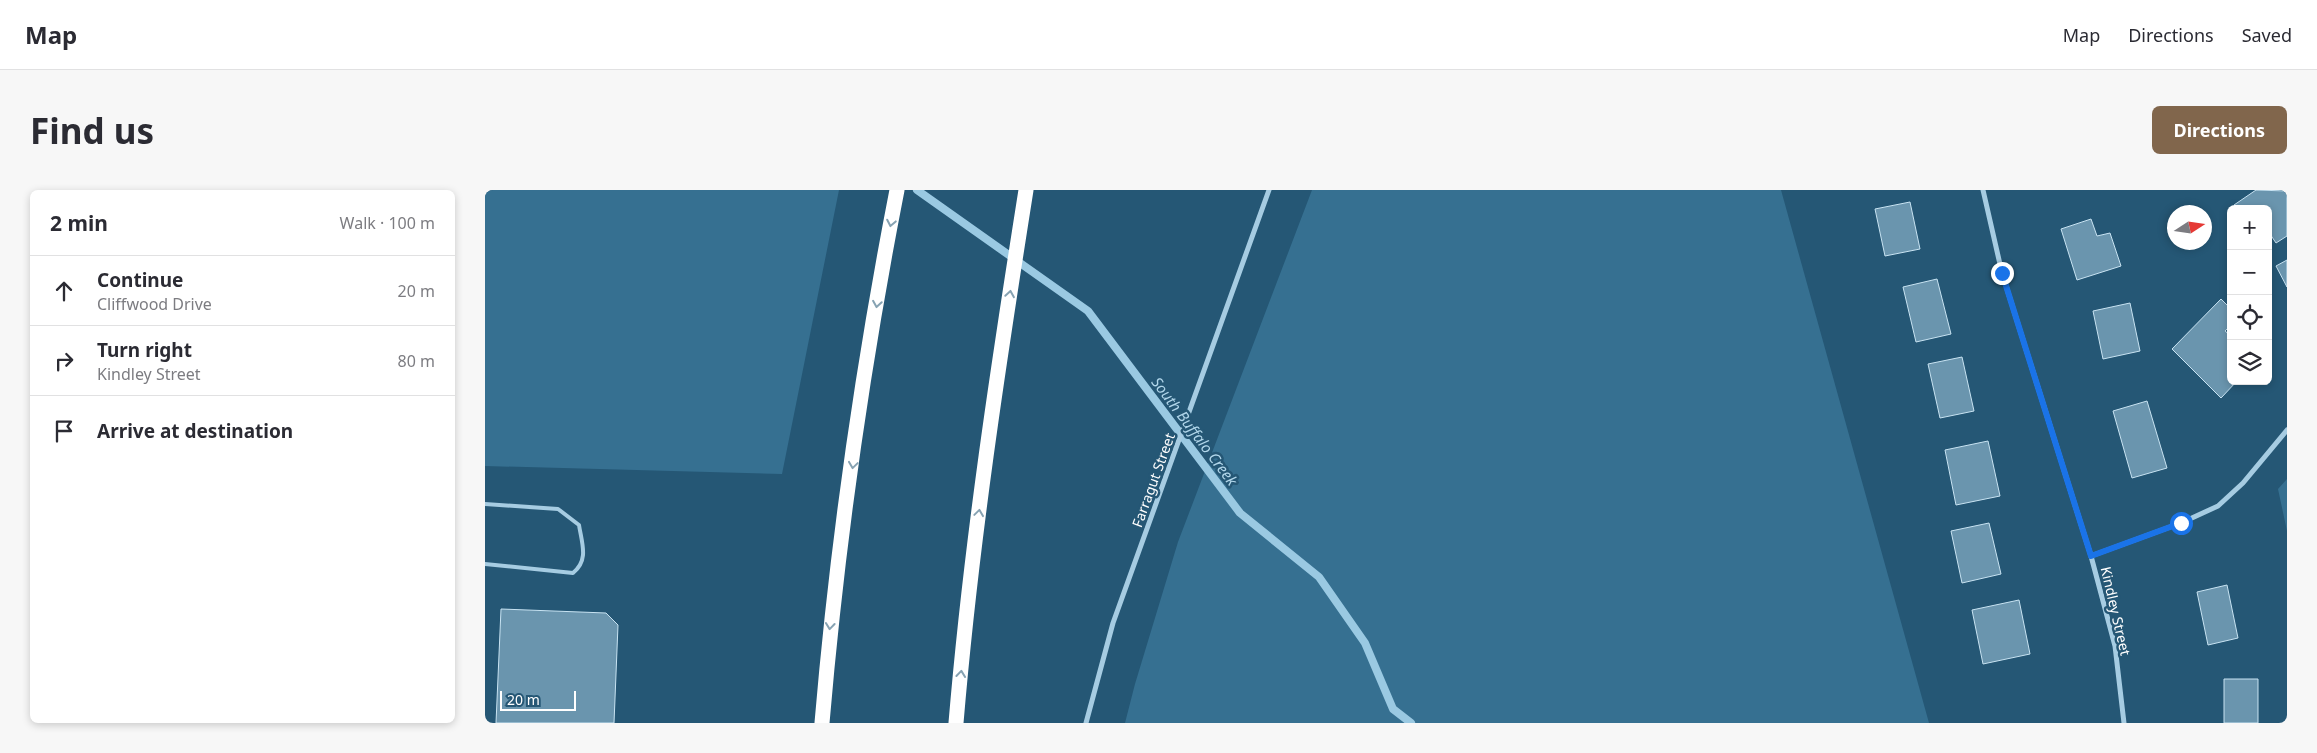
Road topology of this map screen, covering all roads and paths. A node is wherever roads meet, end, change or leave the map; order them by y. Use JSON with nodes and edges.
{"nodes":[{"id":1,"x":897,"y":190,"type":"edge"},
{"id":2,"x":1026,"y":190,"type":"edge"},
{"id":3,"x":1269,"y":190,"type":"edge"},
{"id":4,"x":1983,"y":190,"type":"edge"},
{"id":5,"x":2287,"y":430,"type":"edge"},
{"id":6,"x":485,"y":504,"type":"edge"},
{"id":7,"x":2091,"y":556,"type":"junction"},
{"id":8,"x":485,"y":564,"type":"edge"},
{"id":9,"x":822,"y":723,"type":"edge"},
{"id":10,"x":956,"y":723,"type":"edge"},
{"id":11,"x":1086,"y":723,"type":"edge"},
{"id":12,"x":2124,"y":723,"type":"edge"}],
"edges":[{"from":1,"to":9,"type":"highway","one_way":true},
{"from":10,"to":2,"type":"highway","one_way":true},
{"from":3,"to":11,"type":"street","name":"Farragut Street"},
{"from":4,"to":7,"type":"street","name":"Kindley Street"},
{"from":5,"to":7,"type":"street"},
{"from":6,"to":8,"type":"lane"},
{"from":7,"to":12,"type":"street","name":"Kindley Street"}]}
